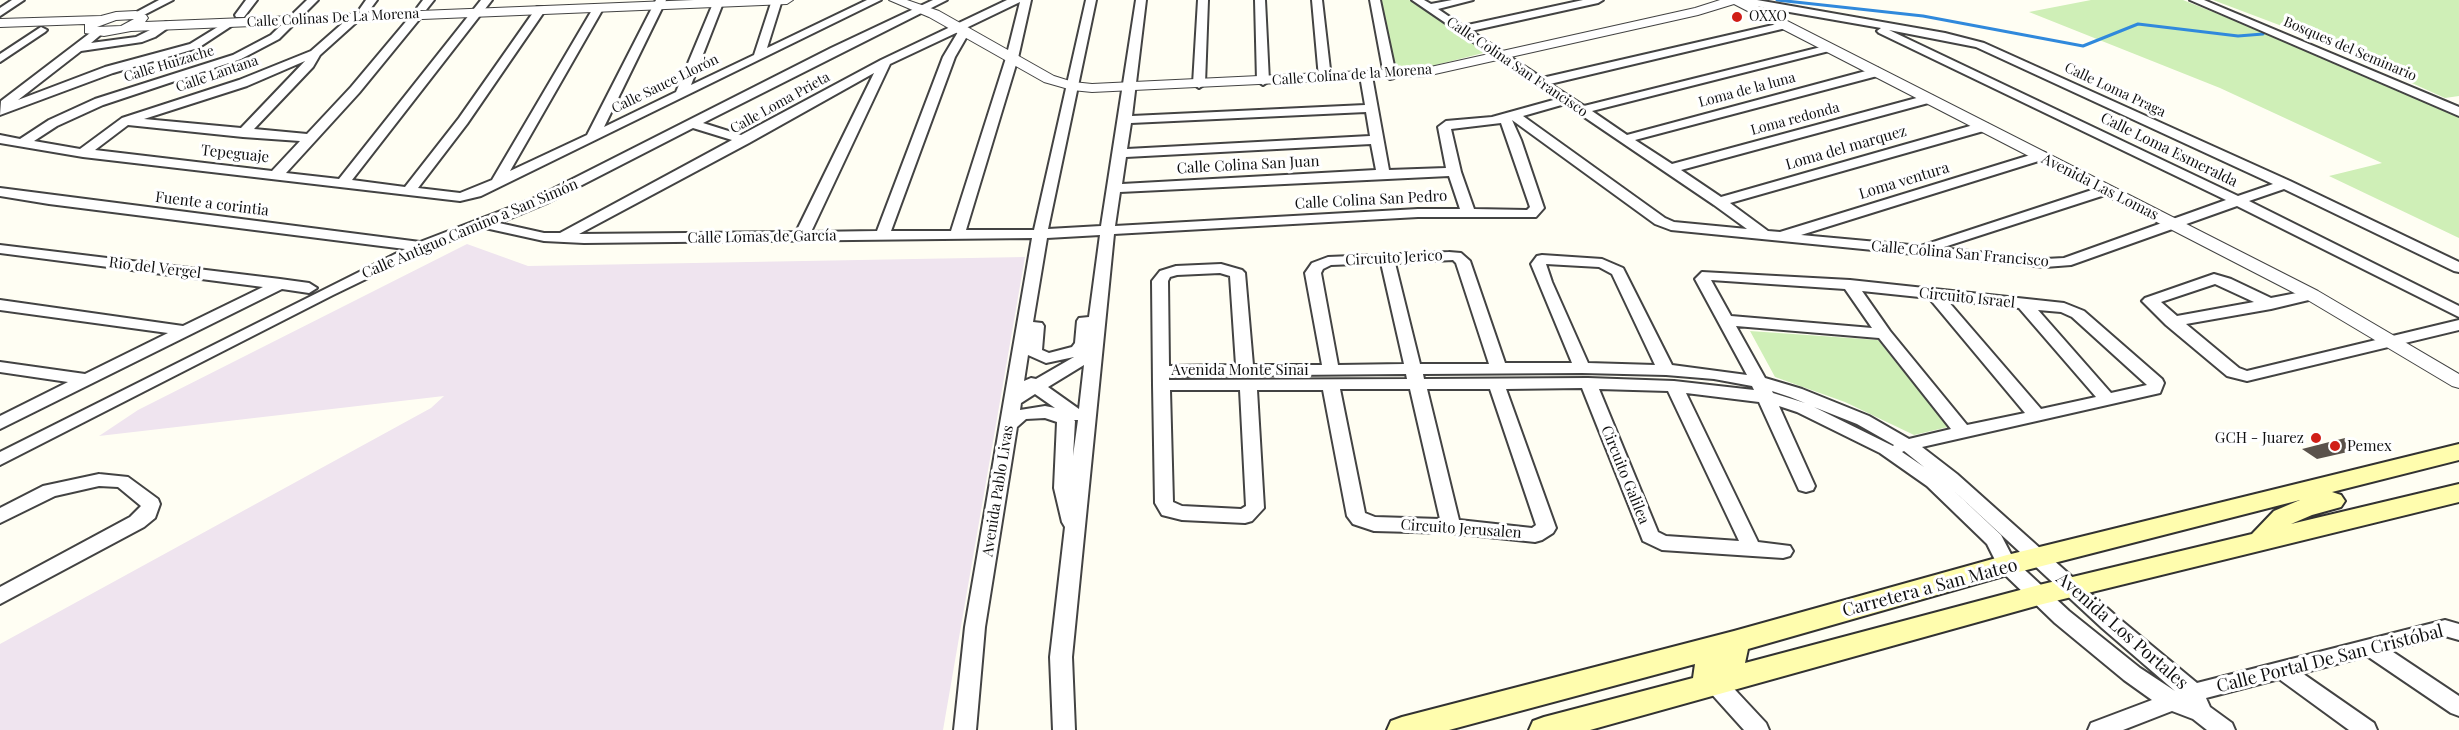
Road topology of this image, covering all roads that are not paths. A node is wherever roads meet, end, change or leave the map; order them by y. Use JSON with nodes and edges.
{"nodes":[{"id":1,"x":19,"y":0,"type":"edge"},
{"id":2,"x":168,"y":0,"type":"edge"},
{"id":3,"x":252,"y":0,"type":"edge"},
{"id":4,"x":313,"y":0,"type":"edge"},
{"id":5,"x":624,"y":0,"type":"edge"},
{"id":6,"x":777,"y":0,"type":"edge"},
{"id":7,"x":787,"y":0,"type":"edge"},
{"id":8,"x":876,"y":0,"type":"edge"},
{"id":9,"x":895,"y":0,"type":"edge"},
{"id":10,"x":1016,"y":0,"type":"edge"},
{"id":11,"x":1026,"y":0,"type":"edge"},
{"id":12,"x":1091,"y":0,"type":"edge"},
{"id":13,"x":1141,"y":0,"type":"edge"},
{"id":14,"x":1203,"y":0,"type":"edge"},
{"id":15,"x":1260,"y":0,"type":"edge"},
{"id":16,"x":1317,"y":0,"type":"edge"},
{"id":17,"x":1376,"y":0,"type":"edge"},
{"id":18,"x":1417,"y":0,"type":"edge"},
{"id":19,"x":1468,"y":0,"type":"edge"},
{"id":20,"x":1598,"y":0,"type":"edge"},
{"id":21,"x":1736,"y":0,"type":"edge"},
{"id":22,"x":2195,"y":0,"type":"edge"},
{"id":23,"x":659,"y":2,"type":"edge"},
{"id":24,"x":1758,"y":2,"type":"edge"},
{"id":25,"x":602,"y":3,"type":"edge"},
{"id":26,"x":718,"y":3,"type":"junction"},
{"id":27,"x":544,"y":4,"type":"edge"},
{"id":28,"x":483,"y":6,"type":"edge"},
{"id":29,"x":930,"y":6,"type":"edge"},
{"id":30,"x":423,"y":7,"type":"edge"},
{"id":31,"x":1429,"y":8,"type":"junction"},
{"id":32,"x":364,"y":9,"type":"edge"},
{"id":33,"x":0,"y":13,"type":"edge"},
{"id":34,"x":298,"y":16,"type":"junction"},
{"id":35,"x":235,"y":19,"type":"junction"},
{"id":36,"x":135,"y":20,"type":"junction"},
{"id":37,"x":1862,"y":21,"type":"junction"},
{"id":38,"x":0,"y":23,"type":"edge"},
{"id":39,"x":166,"y":25,"type":"junction"},
{"id":40,"x":1786,"y":25,"type":"junction"},
{"id":41,"x":96,"y":27,"type":"junction"},
{"id":42,"x":961,"y":29,"type":"junction"},
{"id":43,"x":41,"y":30,"type":"junction"},
{"id":44,"x":1460,"y":30,"type":"junction"},
{"id":45,"x":0,"y":31,"type":"edge"},
{"id":46,"x":77,"y":48,"type":"junction"},
{"id":47,"x":1829,"y":48,"type":"junction"},
{"id":48,"x":315,"y":53,"type":"junction"},
{"id":49,"x":759,"y":56,"type":"junction"},
{"id":50,"x":1501,"y":56,"type":"junction"},
{"id":51,"x":1012,"y":58,"type":"junction"},
{"id":52,"x":0,"y":59,"type":"edge"},
{"id":53,"x":885,"y":62,"type":"junction"},
{"id":54,"x":109,"y":70,"type":"junction"},
{"id":55,"x":1877,"y":72,"type":"junction"},
{"id":56,"x":44,"y":73,"type":"junction"},
{"id":57,"x":1390,"y":75,"type":"junction"},
{"id":58,"x":1366,"y":76,"type":"junction"},
{"id":59,"x":1325,"y":78,"type":"junction"},
{"id":60,"x":1263,"y":81,"type":"junction"},
{"id":61,"x":1541,"y":82,"type":"junction"},
{"id":62,"x":1199,"y":84,"type":"junction"},
{"id":63,"x":1072,"y":86,"type":"junction"},
{"id":64,"x":1130,"y":87,"type":"junction"},
{"id":65,"x":681,"y":94,"type":"junction"},
{"id":66,"x":1928,"y":99,"type":"junction"},
{"id":67,"x":1567,"y":100,"type":"junction"},
{"id":68,"x":1371,"y":108,"type":"junction"},
{"id":69,"x":0,"y":110,"type":"edge"},
{"id":70,"x":1582,"y":110,"type":"junction"},
{"id":71,"x":2459,"y":112,"type":"edge"},
{"id":72,"x":1509,"y":116,"type":"junction"},
{"id":73,"x":1124,"y":120,"type":"junction"},
{"id":74,"x":126,"y":121,"type":"junction"},
{"id":75,"x":694,"y":124,"type":"junction"},
{"id":76,"x":1982,"y":127,"type":"junction"},
{"id":77,"x":243,"y":133,"type":"junction"},
{"id":78,"x":593,"y":135,"type":"junction"},
{"id":79,"x":310,"y":138,"type":"junction"},
{"id":80,"x":0,"y":139,"type":"edge"},
{"id":81,"x":1625,"y":139,"type":"junction"},
{"id":82,"x":744,"y":140,"type":"junction"},
{"id":83,"x":1377,"y":141,"type":"junction"},
{"id":84,"x":24,"y":142,"type":"junction"},
{"id":85,"x":83,"y":153,"type":"junction"},
{"id":86,"x":1120,"y":153,"type":"junction"},
{"id":87,"x":2040,"y":156,"type":"junction"},
{"id":88,"x":1670,"y":169,"type":"junction"},
{"id":89,"x":1454,"y":172,"type":"junction"},
{"id":90,"x":1383,"y":174,"type":"junction"},
{"id":91,"x":276,"y":175,"type":"junction"},
{"id":92,"x":498,"y":182,"type":"junction"},
{"id":93,"x":344,"y":183,"type":"junction"},
{"id":94,"x":2285,"y":184,"type":"junction"},
{"id":95,"x":1115,"y":188,"type":"junction"},
{"id":96,"x":2106,"y":190,"type":"junction"},
{"id":97,"x":409,"y":191,"type":"junction"},
{"id":98,"x":0,"y":192,"type":"edge"},
{"id":99,"x":467,"y":196,"type":"joint"},
{"id":100,"x":2238,"y":201,"type":"junction"},
{"id":101,"x":1719,"y":202,"type":"junction"},
{"id":102,"x":1468,"y":212,"type":"junction"},
{"id":103,"x":2192,"y":219,"type":"junction"},
{"id":104,"x":485,"y":224,"type":"junction"},
{"id":105,"x":2175,"y":224,"type":"junction"},
{"id":106,"x":1107,"y":231,"type":"junction"},
{"id":107,"x":1040,"y":234,"type":"junction"},
{"id":108,"x":957,"y":235,"type":"junction"},
{"id":109,"x":882,"y":236,"type":"junction"},
{"id":110,"x":801,"y":237,"type":"junction"},
{"id":111,"x":1772,"y":237,"type":"junction"},
{"id":112,"x":561,"y":238,"type":"junction"},
{"id":113,"x":421,"y":247,"type":"junction"},
{"id":114,"x":0,"y":249,"type":"edge"},
{"id":115,"x":1920,"y":250,"type":"junction"},
{"id":116,"x":1387,"y":259,"type":"junction"},
{"id":117,"x":2459,"y":268,"type":"edge"},
{"id":118,"x":280,"y":284,"type":"junction"},
{"id":119,"x":1850,"y":285,"type":"junction"},
{"id":120,"x":309,"y":288,"type":"dead end"},
{"id":121,"x":1934,"y":294,"type":"junction"},
{"id":122,"x":2312,"y":295,"type":"junction"},
{"id":123,"x":2024,"y":303,"type":"junction"},
{"id":124,"x":2271,"y":303,"type":"junction"},
{"id":125,"x":1098,"y":305,"type":"junction"},
{"id":126,"x":0,"y":306,"type":"edge"},
{"id":127,"x":2459,"y":312,"type":"edge"},
{"id":128,"x":1027,"y":316,"type":"junction"},
{"id":129,"x":1725,"y":320,"type":"junction"},
{"id":130,"x":2172,"y":322,"type":"junction"},
{"id":131,"x":2459,"y":325,"type":"edge"},
{"id":132,"x":186,"y":331,"type":"junction"},
{"id":133,"x":1884,"y":334,"type":"junction"},
{"id":134,"x":2411,"y":338,"type":"junction"},
{"id":135,"x":2392,"y":342,"type":"junction"},
{"id":136,"x":1093,"y":352,"type":"junction"},
{"id":137,"x":2459,"y":366,"type":"edge"},
{"id":138,"x":0,"y":367,"type":"edge"},
{"id":139,"x":1017,"y":375,"type":"junction"},
{"id":140,"x":1497,"y":376,"type":"junction"},
{"id":141,"x":1585,"y":376,"type":"junction"},
{"id":142,"x":1247,"y":377,"type":"junction"},
{"id":143,"x":1330,"y":377,"type":"junction"},
{"id":144,"x":1416,"y":377,"type":"junction"},
{"id":145,"x":1161,"y":378,"type":"junction"},
{"id":146,"x":1670,"y":378,"type":"junction"},
{"id":147,"x":88,"y":380,"type":"junction"},
{"id":148,"x":2459,"y":382,"type":"edge"},
{"id":149,"x":1038,"y":386,"type":"junction"},
{"id":150,"x":1762,"y":390,"type":"junction"},
{"id":151,"x":2107,"y":399,"type":"junction"},
{"id":152,"x":1013,"y":400,"type":"junction"},
{"id":153,"x":2037,"y":416,"type":"junction"},
{"id":154,"x":0,"y":423,"type":"edge"},
{"id":155,"x":1086,"y":423,"type":"junction"},
{"id":156,"x":1009,"y":425,"type":"junction"},
{"id":157,"x":1963,"y":432,"type":"junction"},
{"id":158,"x":1907,"y":445,"type":"junction"},
{"id":159,"x":1886,"y":449,"type":"junction"},
{"id":160,"x":2459,"y":452,"type":"edge"},
{"id":161,"x":0,"y":459,"type":"edge"},
{"id":162,"x":2459,"y":468,"type":"edge"},
{"id":163,"x":1806,"y":486,"type":"dead end"},
{"id":164,"x":2459,"y":493,"type":"edge"},
{"id":165,"x":0,"y":516,"type":"edge"},
{"id":166,"x":1450,"y":526,"type":"junction"},
{"id":167,"x":1074,"y":535,"type":"junction"},
{"id":168,"x":2260,"y":542,"type":"junction"},
{"id":169,"x":1752,"y":549,"type":"junction"},
{"id":170,"x":1783,"y":551,"type":"dead end"},
{"id":171,"x":2039,"y":558,"type":"junction"},
{"id":172,"x":2007,"y":565,"type":"junction"},
{"id":173,"x":2072,"y":588,"type":"junction"},
{"id":174,"x":0,"y":596,"type":"edge"},
{"id":175,"x":2039,"y":596,"type":"junction"},
{"id":176,"x":2459,"y":632,"type":"edge"},
{"id":177,"x":1734,"y":642,"type":"junction"},
{"id":178,"x":2369,"y":647,"type":"junction"},
{"id":179,"x":2283,"y":671,"type":"junction"},
{"id":180,"x":1716,"y":684,"type":"junction"},
{"id":181,"x":2171,"y":700,"type":"junction"},
{"id":182,"x":2197,"y":703,"type":"junction"},
{"id":183,"x":2459,"y":707,"type":"edge"},
{"id":184,"x":1419,"y":728,"type":"edge"},
{"id":185,"x":965,"y":730,"type":"edge"},
{"id":186,"x":1064,"y":730,"type":"edge"},
{"id":187,"x":1544,"y":730,"type":"edge"},
{"id":188,"x":1758,"y":730,"type":"edge"},
{"id":189,"x":2099,"y":730,"type":"edge"},
{"id":190,"x":2224,"y":730,"type":"edge"},
{"id":191,"x":2366,"y":730,"type":"edge"}],
"edges":[{"from":1,"to":33,"type":"street"},
{"from":2,"to":36,"type":"street"},
{"from":3,"to":35,"type":"street"},
{"from":4,"to":34,"type":"street","name":"Calle Huizache"},
{"from":5,"to":25,"type":"street","name":"Calle Colinas De La Morena"},
{"from":6,"to":7,"type":"street","name":"Calle Colinas De La Morena"},
{"from":6,"to":26,"type":"street","name":"Calle Colinas De La Morena"},
{"from":6,"to":49,"type":"street"},
{"from":8,"to":49,"type":"street","name":"Calle Sauce Llorón"},
{"from":9,"to":29,"type":"street"},
{"from":10,"to":42,"type":"street","name":"Calle Loma Prieta"},
{"from":11,"to":51,"type":"street"},
{"from":12,"to":63,"type":"street"},
{"from":13,"to":64,"type":"street"},
{"from":14,"to":62,"type":"street"},
{"from":15,"to":60,"type":"street"},
{"from":16,"to":59,"type":"street"},
{"from":17,"to":57,"type":"street"},
{"from":18,"to":31,"type":"street","name":"Calle Colina San Francisco"},
{"from":19,"to":31,"type":"street"},
{"from":20,"to":44,"type":"street"},
{"from":21,"to":24,"type":"street","name":"Calle Loma Praga"},
{"from":21,"to":40,"type":"street","name":"Avenida Las Lomas"},
{"from":21,"to":50,"type":"street","name":"Calle Colina de la Morena"},
{"from":22,"to":71,"type":"street","name":"Bosques del Seminario"},
{"from":23,"to":25,"type":"street","name":"Calle Colinas De La Morena"},
{"from":23,"to":26,"type":"street","name":"Calle Colinas De La Morena"},
{"from":23,"to":78,"type":"street"},
{"from":24,"to":37,"type":"street","name":"Calle Loma Praga"},
{"from":24,"to":103,"type":"street","name":"Avenida Las Lomas"},
{"from":25,"to":27,"type":"street","name":"Calle Colinas De La Morena"},
{"from":25,"to":92,"type":"street"},
{"from":26,"to":65,"type":"street"},
{"from":27,"to":28,"type":"street","name":"Calle Colinas De La Morena"},
{"from":27,"to":97,"type":"street"},
{"from":28,"to":30,"type":"street","name":"Calle Colinas De La Morena"},
{"from":28,"to":93,"type":"street"},
{"from":29,"to":42,"type":"street"},
{"from":29,"to":75,"type":"street","name":"Calle Antiguo Camino a San Simón"},
{"from":30,"to":32,"type":"street","name":"Calle Colinas De La Morena"},
{"from":30,"to":79,"type":"street"},
{"from":31,"to":44,"type":"street","name":"Calle Colina San Francisco"},
{"from":32,"to":34,"type":"street","name":"Calle Colinas De La Morena"},
{"from":32,"to":48,"type":"street","name":"Calle Lantana"},
{"from":34,"to":35,"type":"street","name":"Calle Colinas De La Morena"},
{"from":34,"to":84,"type":"street","name":"Calle Huizache"},
{"from":35,"to":36,"type":"street","name":"Calle Colinas De La Morena"},
{"from":35,"to":39,"type":"street","name":"Calle Colinas De La Morena"},
{"from":35,"to":54,"type":"street"},
{"from":36,"to":39,"type":"street","name":"Calle Colinas De La Morena"},
{"from":36,"to":41,"type":"street"},
{"from":37,"to":94,"type":"street","name":"Calle Loma Praga"},
{"from":37,"to":100,"type":"street","name":"Calle Loma Esmeralda"},
{"from":38,"to":41,"type":"street"},
{"from":39,"to":46,"type":"street"},
{"from":40,"to":47,"type":"street","name":"Avenida Las Lomas"},
{"from":40,"to":61,"type":"street"},
{"from":41,"to":43,"type":"street"},
{"from":41,"to":46,"type":"street"},
{"from":42,"to":51,"type":"street"},
{"from":42,"to":53,"type":"street","name":"Calle Loma Prieta"},
{"from":42,"to":109,"type":"street"},
{"from":43,"to":45,"type":"street"},
{"from":43,"to":52,"type":"street"},
{"from":44,"to":50,"type":"street","name":"Calle Colina San Francisco"},
{"from":46,"to":56,"type":"street"},
{"from":47,"to":55,"type":"street","name":"Avenida Las Lomas"},
{"from":47,"to":70,"type":"street"},
{"from":48,"to":74,"type":"street","name":"Calle Lantana"},
{"from":48,"to":77,"type":"street"},
{"from":49,"to":65,"type":"street","name":"Calle Sauce Llorón"},
{"from":50,"to":57,"type":"street","name":"Calle Colina de la Morena"},
{"from":50,"to":61,"type":"street","name":"Calle Colina San Francisco"},
{"from":51,"to":63,"type":"street"},
{"from":51,"to":108,"type":"street"},
{"from":53,"to":82,"type":"street","name":"Calle Loma Prieta"},
{"from":53,"to":110,"type":"street"},
{"from":54,"to":56,"type":"street"},
{"from":54,"to":69,"type":"street"},
{"from":55,"to":66,"type":"street","name":"Avenida Las Lomas"},
{"from":55,"to":81,"type":"street","name":"Loma de la luna"},
{"from":56,"to":69,"type":"street"},
{"from":57,"to":58,"type":"street","name":"Calle Colina de la Morena"},
{"from":58,"to":59,"type":"street","name":"Calle Colina de la Morena"},
{"from":58,"to":68,"type":"street"},
{"from":59,"to":60,"type":"street","name":"Calle Colina de la Morena"},
{"from":60,"to":62,"type":"street","name":"Calle Colina de la Morena"},
{"from":61,"to":67,"type":"street","name":"Calle Colina San Francisco"},
{"from":62,"to":64,"type":"street","name":"Calle Colina de la Morena"},
{"from":63,"to":64,"type":"street","name":"Calle Colina de la Morena"},
{"from":63,"to":107,"type":"street"},
{"from":64,"to":73,"type":"street"},
{"from":65,"to":78,"type":"street","name":"Calle Sauce Llorón"},
{"from":66,"to":76,"type":"street","name":"Avenida Las Lomas"},
{"from":66,"to":88,"type":"street","name":"Loma redonda"},
{"from":67,"to":70,"type":"street","name":"Calle Colina San Francisco"},
{"from":67,"to":72,"type":"street"},
{"from":68,"to":73,"type":"street"},
{"from":68,"to":83,"type":"street"},
{"from":70,"to":81,"type":"street","name":"Calle Colina San Francisco"},
{"from":72,"to":89,"type":"street"},
{"from":72,"to":102,"type":"street","name":"Calle Colina San Pedro"},
{"from":72,"to":111,"type":"street","name":"Calle Colina San Francisco"},
{"from":73,"to":86,"type":"street"},
{"from":74,"to":77,"type":"street"},
{"from":74,"to":85,"type":"street","name":"Calle Lantana"},
{"from":75,"to":82,"type":"street"},
{"from":75,"to":104,"type":"street","name":"Calle Antiguo Camino a San Simón"},
{"from":76,"to":87,"type":"street","name":"Avenida Las Lomas"},
{"from":76,"to":101,"type":"street","name":"Loma del marquez"},
{"from":77,"to":79,"type":"street"},
{"from":78,"to":92,"type":"street","name":"Calle Sauce Llorón"},
{"from":79,"to":91,"type":"street"},
{"from":80,"to":84,"type":"street","name":"Tepeguaje"},
{"from":81,"to":88,"type":"street","name":"Calle Colina San Francisco"},
{"from":82,"to":112,"type":"street","name":"Calle Loma Prieta"},
{"from":83,"to":86,"type":"street"},
{"from":83,"to":90,"type":"street"},
{"from":84,"to":85,"type":"street","name":"Tepeguaje"},
{"from":85,"to":91,"type":"street","name":"Tepeguaje"},
{"from":86,"to":95,"type":"street"},
{"from":87,"to":96,"type":"street","name":"Avenida Las Lomas"},
{"from":87,"to":111,"type":"street","name":"Loma ventura"},
{"from":88,"to":101,"type":"street","name":"Calle Colina San Francisco"},
{"from":89,"to":90,"type":"street","name":"Calle Colina San Juan"},
{"from":89,"to":102,"type":"street"},
{"from":90,"to":95,"type":"street","name":"Calle Colina San Juan"},
{"from":91,"to":93,"type":"street","name":"Tepeguaje"},
{"from":92,"to":99,"type":"street","name":"Calle Sauce Llorón"},
{"from":93,"to":97,"type":"street","name":"Tepeguaje"},
{"from":94,"to":100,"type":"street","name":"Calle Colina San Francisco"},
{"from":94,"to":117,"type":"street","name":"Calle Loma Praga"},
{"from":95,"to":106,"type":"street"},
{"from":96,"to":105,"type":"street","name":"Avenida Las Lomas"},
{"from":96,"to":115,"type":"street"},
{"from":97,"to":99,"type":"street","name":"Tepeguaje"},
{"from":98,"to":113,"type":"street","name":"Fuente a corintia"},
{"from":100,"to":103,"type":"street","name":"Calle Colina San Francisco"},
{"from":100,"to":127,"type":"street","name":"Calle Loma Esmeralda"},
{"from":101,"to":111,"type":"street","name":"Calle Colina San Francisco"},
{"from":102,"to":106,"type":"street","name":"Calle Colina San Pedro"},
{"from":103,"to":105,"type":"street","name":"Calle Colina San Francisco"},
{"from":103,"to":134,"type":"street","name":"Avenida Las Lomas"},
{"from":104,"to":112,"type":"street","name":"Calle Lomas de García"},
{"from":104,"to":113,"type":"street","name":"Calle Antiguo Camino a San Simón"},
{"from":105,"to":115,"type":"street","name":"Calle Colina San Francisco"},
{"from":105,"to":122,"type":"street","name":"Avenida Las Lomas"},
{"from":106,"to":107,"type":"street","name":"Calle Colina San Pedro"},
{"from":106,"to":125,"type":"street"},
{"from":107,"to":108,"type":"street","name":"Calle Lomas de García"},
{"from":107,"to":128,"type":"street","name":"Avenida Pablo Livas"},
{"from":108,"to":109,"type":"street","name":"Calle Lomas de García"},
{"from":109,"to":110,"type":"street","name":"Calle Lomas de García"},
{"from":110,"to":112,"type":"street","name":"Calle Lomas de García"},
{"from":111,"to":115,"type":"street","name":"Calle Colina San Francisco"},
{"from":113,"to":161,"type":"street","name":"Calle Antiguo Camino a San Simón"},
{"from":114,"to":118,"type":"street","name":"Rio del Vergel"},
{"from":116,"to":140,"type":"street","name":"Circuito Jerico"},
{"from":116,"to":143,"type":"street","name":"Circuito Jerico"},
{"from":116,"to":144,"type":"street"},
{"from":118,"to":120,"type":"street","name":"Rio del Vergel"},
{"from":118,"to":132,"type":"street"},
{"from":119,"to":121,"type":"street","name":"Circuito Israel"},
{"from":119,"to":129,"type":"street","name":"Circuito Israel"},
{"from":119,"to":133,"type":"street"},
{"from":121,"to":123,"type":"street","name":"Circuito Israel"},
{"from":121,"to":153,"type":"street"},
{"from":122,"to":124,"type":"street"},
{"from":122,"to":135,"type":"street","name":"Avenida Las Lomas"},
{"from":123,"to":151,"type":"street"},
{"from":123,"to":151,"type":"street","name":"Circuito Israel"},
{"from":124,"to":130,"type":"street"},
{"from":124,"to":130,"type":"street"},
{"from":125,"to":128,"type":"street"},
{"from":125,"to":136,"type":"street"},
{"from":126,"to":132,"type":"street"},
{"from":128,"to":139,"type":"street","name":"Avenida Pablo Livas"},
{"from":129,"to":133,"type":"street"},
{"from":129,"to":150,"type":"street","name":"Circuito Israel"},
{"from":130,"to":135,"type":"street"},
{"from":131,"to":134,"type":"street"},
{"from":132,"to":147,"type":"street"},
{"from":133,"to":157,"type":"street"},
{"from":134,"to":135,"type":"street"},
{"from":134,"to":137,"type":"street","name":"Avenida Las Lomas"},
{"from":135,"to":148,"type":"street","name":"Avenida Las Lomas"},
{"from":136,"to":149,"type":"street"},
{"from":136,"to":155,"type":"street"},
{"from":138,"to":147,"type":"street"},
{"from":139,"to":149,"type":"street"},
{"from":139,"to":152,"type":"street","name":"Avenida Pablo Livas"},
{"from":140,"to":141,"type":"street","name":"Avenida Monte Sinai"},
{"from":140,"to":144,"type":"street","name":"Avenida Monte Sinai"},
{"from":140,"to":166,"type":"street","name":"Circuito Jerusalen"},
{"from":141,"to":146,"type":"street","name":"Avenida Monte Sinai"},
{"from":141,"to":146,"type":"street","name":"Circuito Galilea"},
{"from":141,"to":169,"type":"street","name":"Circuito Galilea"},
{"from":142,"to":143,"type":"street","name":"Avenida Monte Sinai"},
{"from":142,"to":145,"type":"street","name":"Avenida Monte Sinai"},
{"from":142,"to":145,"type":"street"},
{"from":142,"to":145,"type":"street"},
{"from":143,"to":144,"type":"street","name":"Avenida Monte Sinai"},
{"from":143,"to":166,"type":"street","name":"Circuito Jerusalen"},
{"from":144,"to":166,"type":"street"},
{"from":146,"to":150,"type":"street","name":"Avenida Monte Sinai"},
{"from":146,"to":169,"type":"street"},
{"from":147,"to":154,"type":"street"},
{"from":149,"to":152,"type":"street"},
{"from":149,"to":155,"type":"street"},
{"from":150,"to":158,"type":"street","name":"Avenida Monte Sinai"},
{"from":150,"to":159,"type":"street","name":"Avenida Monte Sinai"},
{"from":150,"to":163,"type":"street","name":"Circuito Israel"},
{"from":151,"to":153,"type":"street","name":"Circuito Israel"},
{"from":152,"to":156,"type":"street","name":"Avenida Pablo Livas"},
{"from":153,"to":157,"type":"street","name":"Circuito Israel"},
{"from":155,"to":167,"type":"street"},
{"from":156,"to":167,"type":"street"},
{"from":156,"to":185,"type":"street","name":"Avenida Pablo Livas"},
{"from":157,"to":158,"type":"street","name":"Circuito Israel"},
{"from":158,"to":159,"type":"street","name":"Circuito Israel"},
{"from":158,"to":171,"type":"street","name":"Avenida Monte Sinai"},
{"from":159,"to":172,"type":"street","name":"Avenida Monte Sinai"},
{"from":160,"to":171,"type":"main road","name":"Carretera a San Mateo"},
{"from":162,"to":168,"type":"main road"},
{"from":164,"to":168,"type":"main road"},
{"from":165,"to":174,"type":"street"},
{"from":167,"to":186,"type":"street"},
{"from":168,"to":173,"type":"main road"},
{"from":169,"to":170,"type":"street","name":"Circuito Galilea"},
{"from":171,"to":172,"type":"main road","name":"Carretera a San Mateo"},
{"from":171,"to":173,"type":"street","name":"Avenida Los Portales"},
{"from":172,"to":175,"type":"street","name":"Avenida Los Portales"},
{"from":172,"to":177,"type":"main road","name":"Carretera a San Mateo"},
{"from":173,"to":175,"type":"main road"},
{"from":173,"to":182,"type":"street","name":"Avenida Los Portales"},
{"from":175,"to":180,"type":"main road"},
{"from":175,"to":181,"type":"street","name":"Avenida Los Portales"},
{"from":176,"to":178,"type":"street","name":"Calle Portal De San Cristóbal"},
{"from":177,"to":180,"type":"main road"},
{"from":177,"to":184,"type":"main road","name":"Carretera a San Mateo"},
{"from":178,"to":179,"type":"street","name":"Calle Portal De San Cristóbal"},
{"from":178,"to":183,"type":"street"},
{"from":179,"to":182,"type":"street","name":"Calle Portal De San Cristóbal"},
{"from":179,"to":191,"type":"street"},
{"from":180,"to":187,"type":"main road"},
{"from":180,"to":188,"type":"street"},
{"from":181,"to":182,"type":"street","name":"Calle Portal De San Cristóbal"},
{"from":181,"to":189,"type":"street","name":"Calle Portal De San Cristóbal"},
{"from":182,"to":190,"type":"street"}]}
